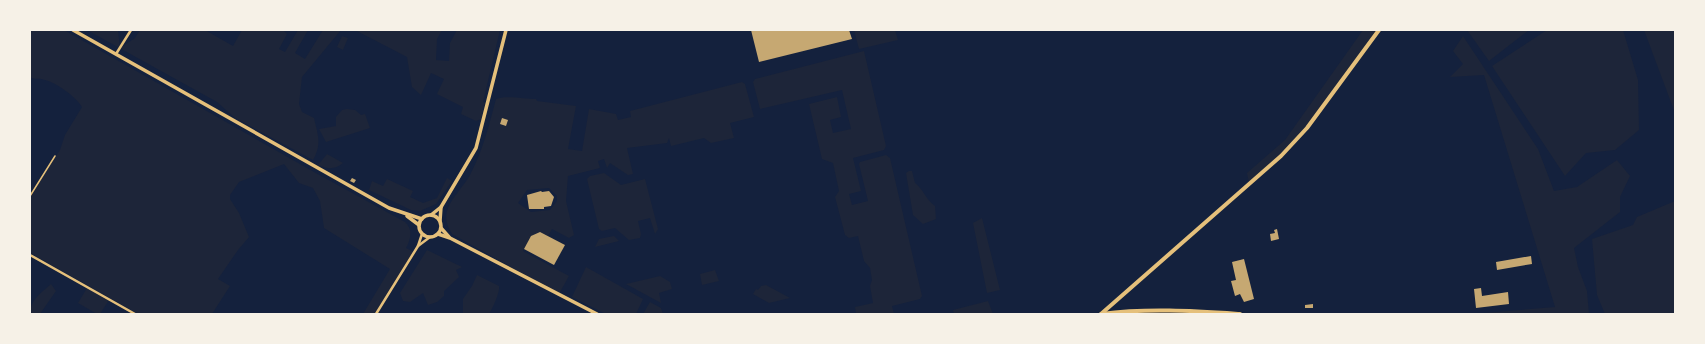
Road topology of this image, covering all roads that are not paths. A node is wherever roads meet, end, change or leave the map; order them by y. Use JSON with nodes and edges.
{"nodes":[{"id":1,"x":73,"y":30,"type":"edge"},
{"id":2,"x":131,"y":30,"type":"edge"},
{"id":3,"x":506,"y":30,"type":"edge"},
{"id":4,"x":1379,"y":30,"type":"edge"},
{"id":5,"x":116,"y":54,"type":"junction"},
{"id":6,"x":55,"y":156,"type":"dead end"},
{"id":7,"x":30,"y":196,"type":"edge"},
{"id":8,"x":441,"y":207,"type":"junction"},
{"id":9,"x":405,"y":214,"type":"junction"},
{"id":10,"x":431,"y":215,"type":"junction"},
{"id":11,"x":422,"y":218,"type":"junction"},
{"id":12,"x":440,"y":221,"type":"junction"},
{"id":13,"x":419,"y":225,"type":"junction"},
{"id":14,"x":441,"y":228,"type":"junction"},
{"id":15,"x":422,"y":234,"type":"junction"},
{"id":16,"x":438,"y":234,"type":"junction"},
{"id":17,"x":430,"y":238,"type":"junction"},
{"id":18,"x":450,"y":238,"type":"junction"},
{"id":19,"x":418,"y":246,"type":"junction"},
{"id":20,"x":30,"y":255,"type":"edge"},
{"id":21,"x":135,"y":314,"type":"edge"},
{"id":22,"x":376,"y":314,"type":"edge"},
{"id":23,"x":597,"y":314,"type":"edge"},
{"id":24,"x":1101,"y":314,"type":"edge"},
{"id":25,"x":1240,"y":314,"type":"edge"}],
"edges":[{"from":1,"to":5,"type":"street"},
{"from":2,"to":5,"type":"street"},
{"from":3,"to":8,"type":"street"},
{"from":4,"to":24,"type":"main road"},
{"from":5,"to":9,"type":"street"},
{"from":6,"to":7,"type":"lane"},
{"from":8,"to":10,"type":"street"},
{"from":8,"to":12,"type":"street"},
{"from":9,"to":11,"type":"street"},
{"from":9,"to":13,"type":"street"},
{"from":10,"to":11,"type":"street"},
{"from":10,"to":12,"type":"street"},
{"from":11,"to":13,"type":"street"},
{"from":12,"to":14,"type":"street"},
{"from":13,"to":15,"type":"street"},
{"from":14,"to":16,"type":"street"},
{"from":14,"to":18,"type":"street"},
{"from":15,"to":17,"type":"street"},
{"from":15,"to":19,"type":"street"},
{"from":16,"to":17,"type":"street"},
{"from":16,"to":18,"type":"street"},
{"from":17,"to":19,"type":"street"},
{"from":18,"to":23,"type":"street"},
{"from":19,"to":22,"type":"street"},
{"from":20,"to":21,"type":"street"},
{"from":24,"to":25,"type":"main road"}]}
